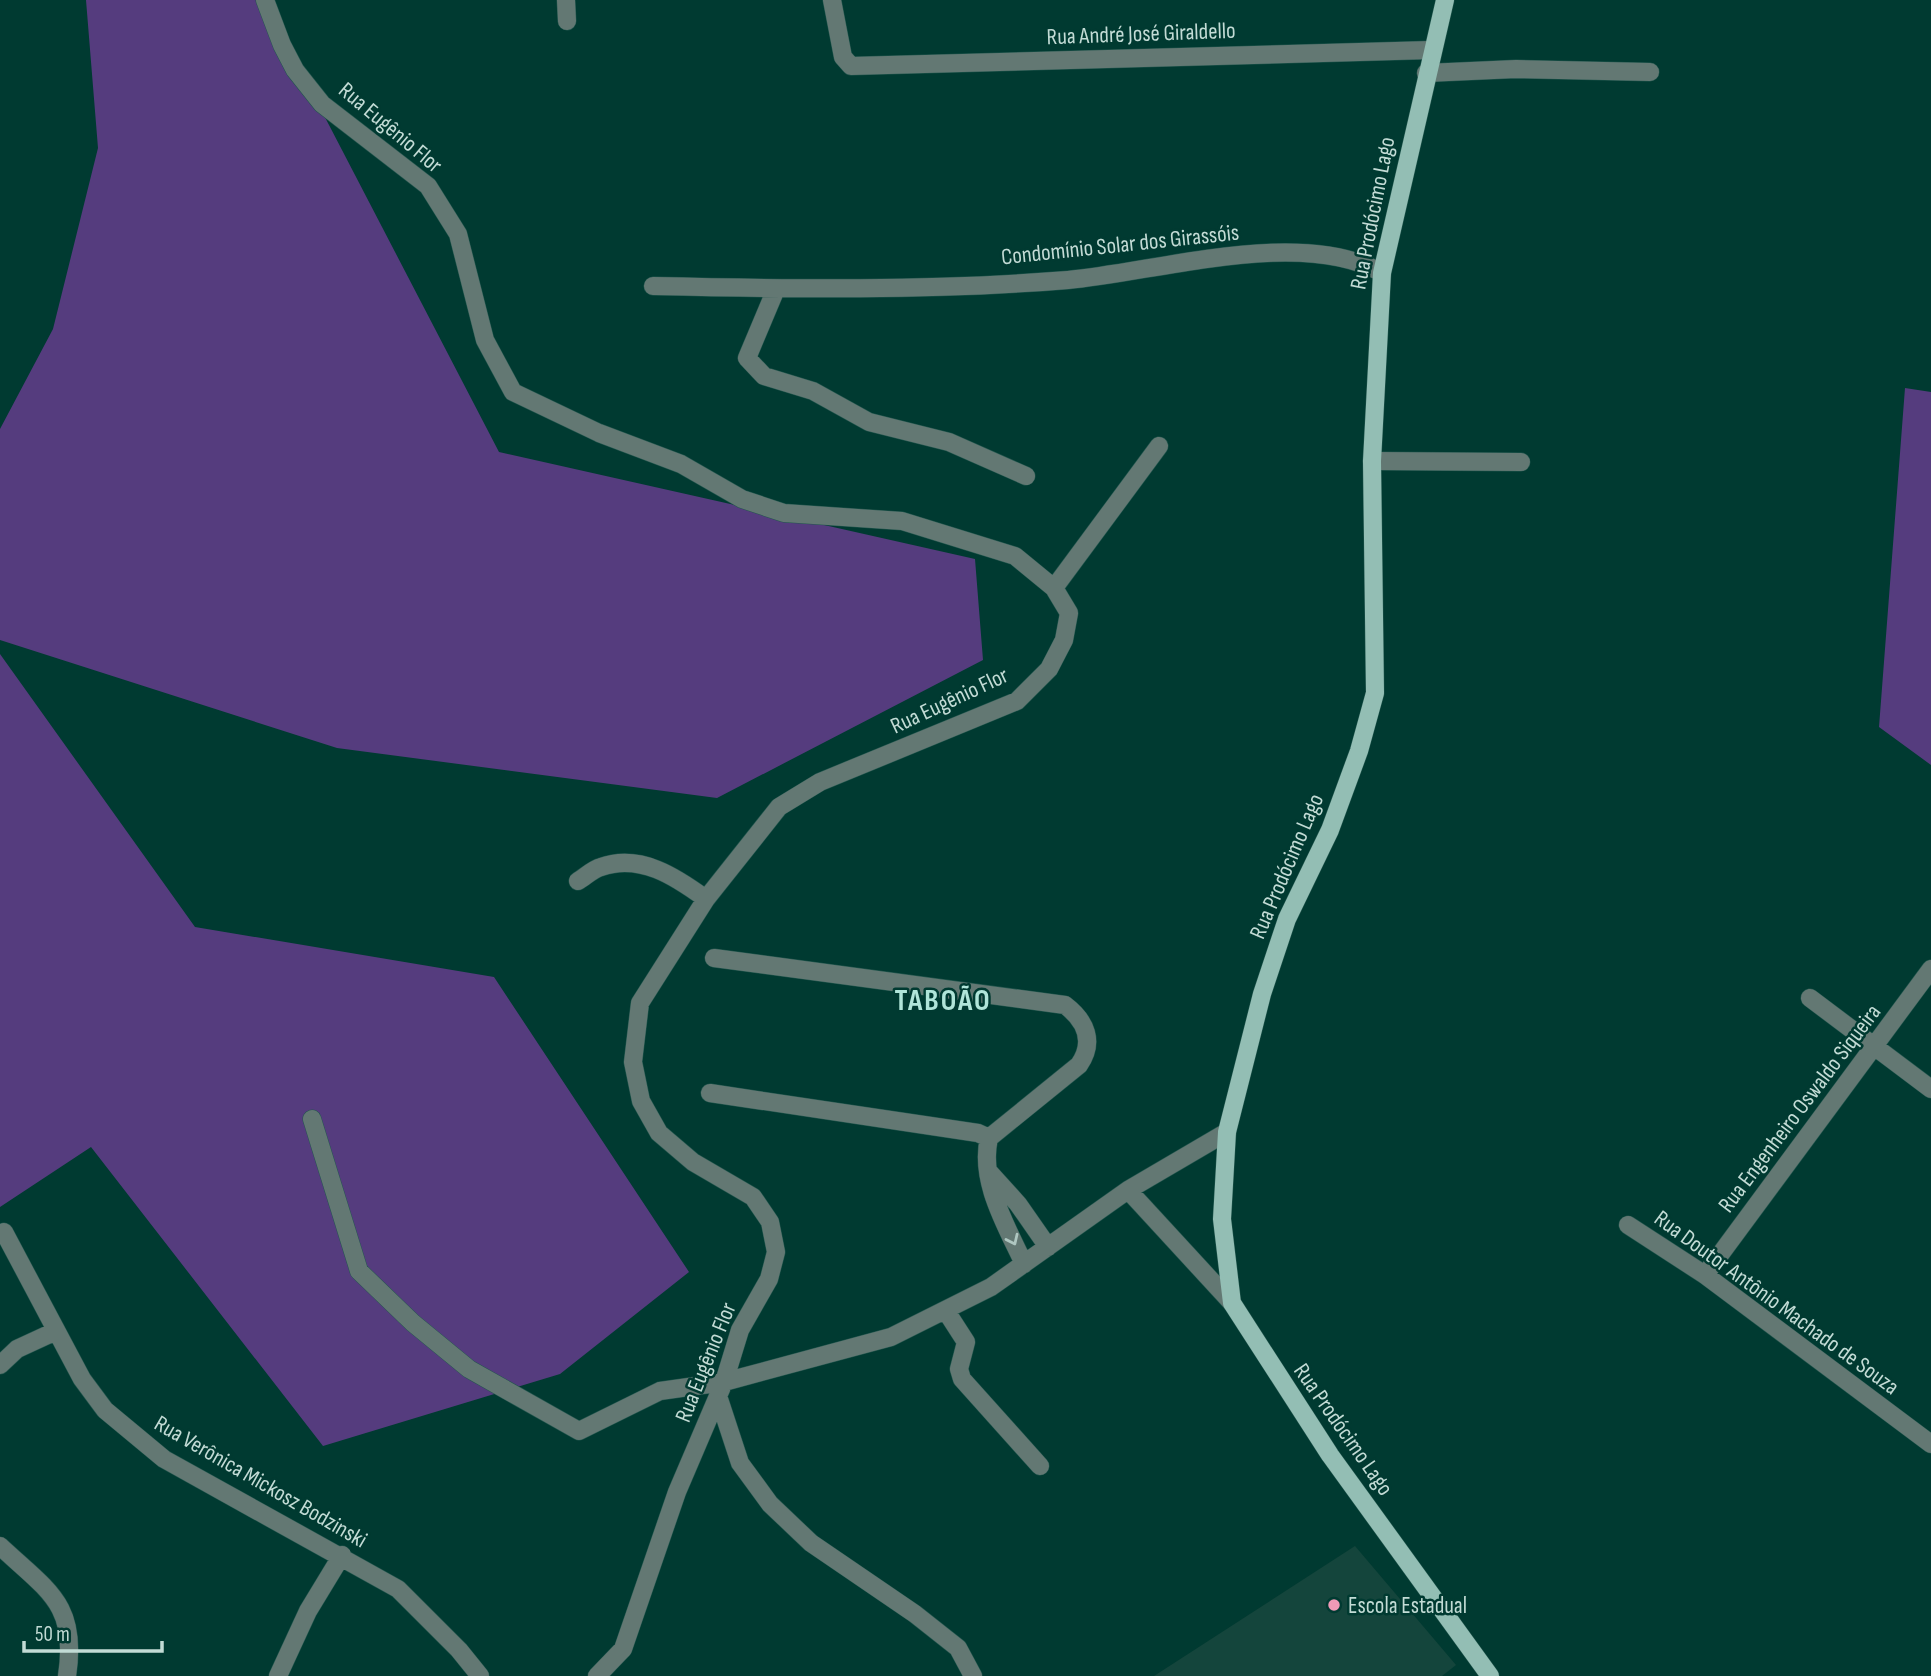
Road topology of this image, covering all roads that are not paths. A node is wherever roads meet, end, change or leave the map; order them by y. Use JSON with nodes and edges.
{"nodes":[{"id":1,"x":265,"y":0,"type":"edge"},
{"id":2,"x":566,"y":0,"type":"edge"},
{"id":3,"x":832,"y":0,"type":"edge"},
{"id":4,"x":1445,"y":0,"type":"edge"},
{"id":5,"x":567,"y":21,"type":"dead end"},
{"id":6,"x":1431,"y":50,"type":"junction"},
{"id":7,"x":1650,"y":72,"type":"dead end"},
{"id":8,"x":1426,"y":73,"type":"junction"},
{"id":9,"x":1382,"y":273,"type":"junction"},
{"id":10,"x":653,"y":286,"type":"dead end"},
{"id":11,"x":776,"y":289,"type":"junction"},
{"id":12,"x":1159,"y":446,"type":"dead end"},
{"id":13,"x":1371,"y":461,"type":"junction"},
{"id":14,"x":1521,"y":462,"type":"dead end"},
{"id":15,"x":1026,"y":476,"type":"dead end"},
{"id":16,"x":1054,"y":587,"type":"junction"},
{"id":17,"x":578,"y":881,"type":"dead end"},
{"id":18,"x":706,"y":899,"type":"junction"},
{"id":19,"x":714,"y":958,"type":"dead end"},
{"id":20,"x":1931,"y":969,"type":"edge"},
{"id":21,"x":1810,"y":998,"type":"dead end"},
{"id":22,"x":1875,"y":1048,"type":"junction"},
{"id":23,"x":1931,"y":1088,"type":"edge"},
{"id":24,"x":710,"y":1093,"type":"dead end"},
{"id":25,"x":312,"y":1119,"type":"dead end"},
{"id":26,"x":1227,"y":1132,"type":"junction"},
{"id":27,"x":989,"y":1138,"type":"junction"},
{"id":28,"x":990,"y":1173,"type":"junction"},
{"id":29,"x":1128,"y":1190,"type":"junction"},
{"id":30,"x":1018,"y":1204,"type":"junction"},
{"id":31,"x":1002,"y":1215,"type":"junction"},
{"id":32,"x":1628,"y":1225,"type":"dead end"},
{"id":33,"x":4,"y":1232,"type":"dead end"},
{"id":34,"x":1048,"y":1247,"type":"junction"},
{"id":35,"x":1024,"y":1264,"type":"junction"},
{"id":36,"x":1705,"y":1275,"type":"junction"},
{"id":37,"x":1232,"y":1303,"type":"junction"},
{"id":38,"x":946,"y":1311,"type":"junction"},
{"id":39,"x":56,"y":1331,"type":"junction"},
{"id":40,"x":0,"y":1365,"type":"edge"},
{"id":41,"x":721,"y":1389,"type":"junction"},
{"id":42,"x":1931,"y":1444,"type":"edge"},
{"id":43,"x":1040,"y":1466,"type":"dead end"},
{"id":44,"x":0,"y":1546,"type":"edge"},
{"id":45,"x":342,"y":1555,"type":"junction"},
{"id":46,"x":67,"y":1676,"type":"edge"},
{"id":47,"x":278,"y":1676,"type":"edge"},
{"id":48,"x":480,"y":1676,"type":"edge"},
{"id":49,"x":597,"y":1676,"type":"edge"},
{"id":50,"x":973,"y":1676,"type":"edge"},
{"id":51,"x":1490,"y":1676,"type":"edge"}],
"edges":[{"from":1,"to":16,"type":"street","name":"Rua Eugênio Flor"},
{"from":2,"to":5,"type":"street"},
{"from":3,"to":6,"type":"street","name":"Rua André José Giraldello"},
{"from":4,"to":6,"type":"main road","name":"Rua Prodócimo Lago"},
{"from":6,"to":8,"type":"main road","name":"Rua Prodócimo Lago"},
{"from":7,"to":8,"type":"street"},
{"from":8,"to":9,"type":"main road","name":"Rua Prodócimo Lago"},
{"from":9,"to":11,"type":"street","name":"Condomínio Solar dos Girassóis"},
{"from":9,"to":13,"type":"main road","name":"Rua Prodócimo Lago"},
{"from":10,"to":11,"type":"street","name":"Condomínio Solar dos Girassóis"},
{"from":11,"to":15,"type":"street"},
{"from":12,"to":16,"type":"street"},
{"from":13,"to":14,"type":"street"},
{"from":13,"to":26,"type":"main road","name":"Rua Prodócimo Lago"},
{"from":16,"to":18,"type":"street","name":"Rua Eugênio Flor"},
{"from":17,"to":18,"type":"street"},
{"from":18,"to":41,"type":"street","name":"Rua Eugênio Flor"},
{"from":19,"to":27,"type":"street"},
{"from":20,"to":22,"type":"street","name":"Rua Engenheiro Oswaldo Siqueira"},
{"from":21,"to":22,"type":"street"},
{"from":22,"to":23,"type":"street"},
{"from":22,"to":36,"type":"street","name":"Rua Engenheiro Oswaldo Siqueira"},
{"from":24,"to":27,"type":"street"},
{"from":25,"to":41,"type":"street"},
{"from":26,"to":29,"type":"street"},
{"from":26,"to":37,"type":"main road","name":"Rua Prodócimo Lago"},
{"from":27,"to":28,"type":"street"},
{"from":28,"to":30,"type":"street"},
{"from":28,"to":31,"type":"street"},
{"from":29,"to":34,"type":"street"},
{"from":29,"to":37,"type":"street"},
{"from":30,"to":31,"type":"street"},
{"from":30,"to":34,"type":"street"},
{"from":31,"to":35,"type":"street","one_way":true},
{"from":32,"to":36,"type":"street","name":"Rua Doutor Antônio Machado de Souza"},
{"from":33,"to":39,"type":"street","name":"Rua Verônica Mickosz Bodzinski"},
{"from":34,"to":35,"type":"street"},
{"from":35,"to":38,"type":"street"},
{"from":36,"to":42,"type":"street","name":"Rua Doutor Antônio Machado de Souza"},
{"from":37,"to":51,"type":"main road","name":"Rua Prodócimo Lago"},
{"from":38,"to":41,"type":"street"},
{"from":38,"to":43,"type":"street"},
{"from":39,"to":40,"type":"street"},
{"from":39,"to":45,"type":"street","name":"Rua Verônica Mickosz Bodzinski"},
{"from":41,"to":49,"type":"street","name":"Rua Eugênio Flor"},
{"from":41,"to":50,"type":"street"},
{"from":44,"to":46,"type":"street"},
{"from":45,"to":47,"type":"street"},
{"from":45,"to":48,"type":"street","name":"Rua Verônica Mickosz Bodzinski"}]}
